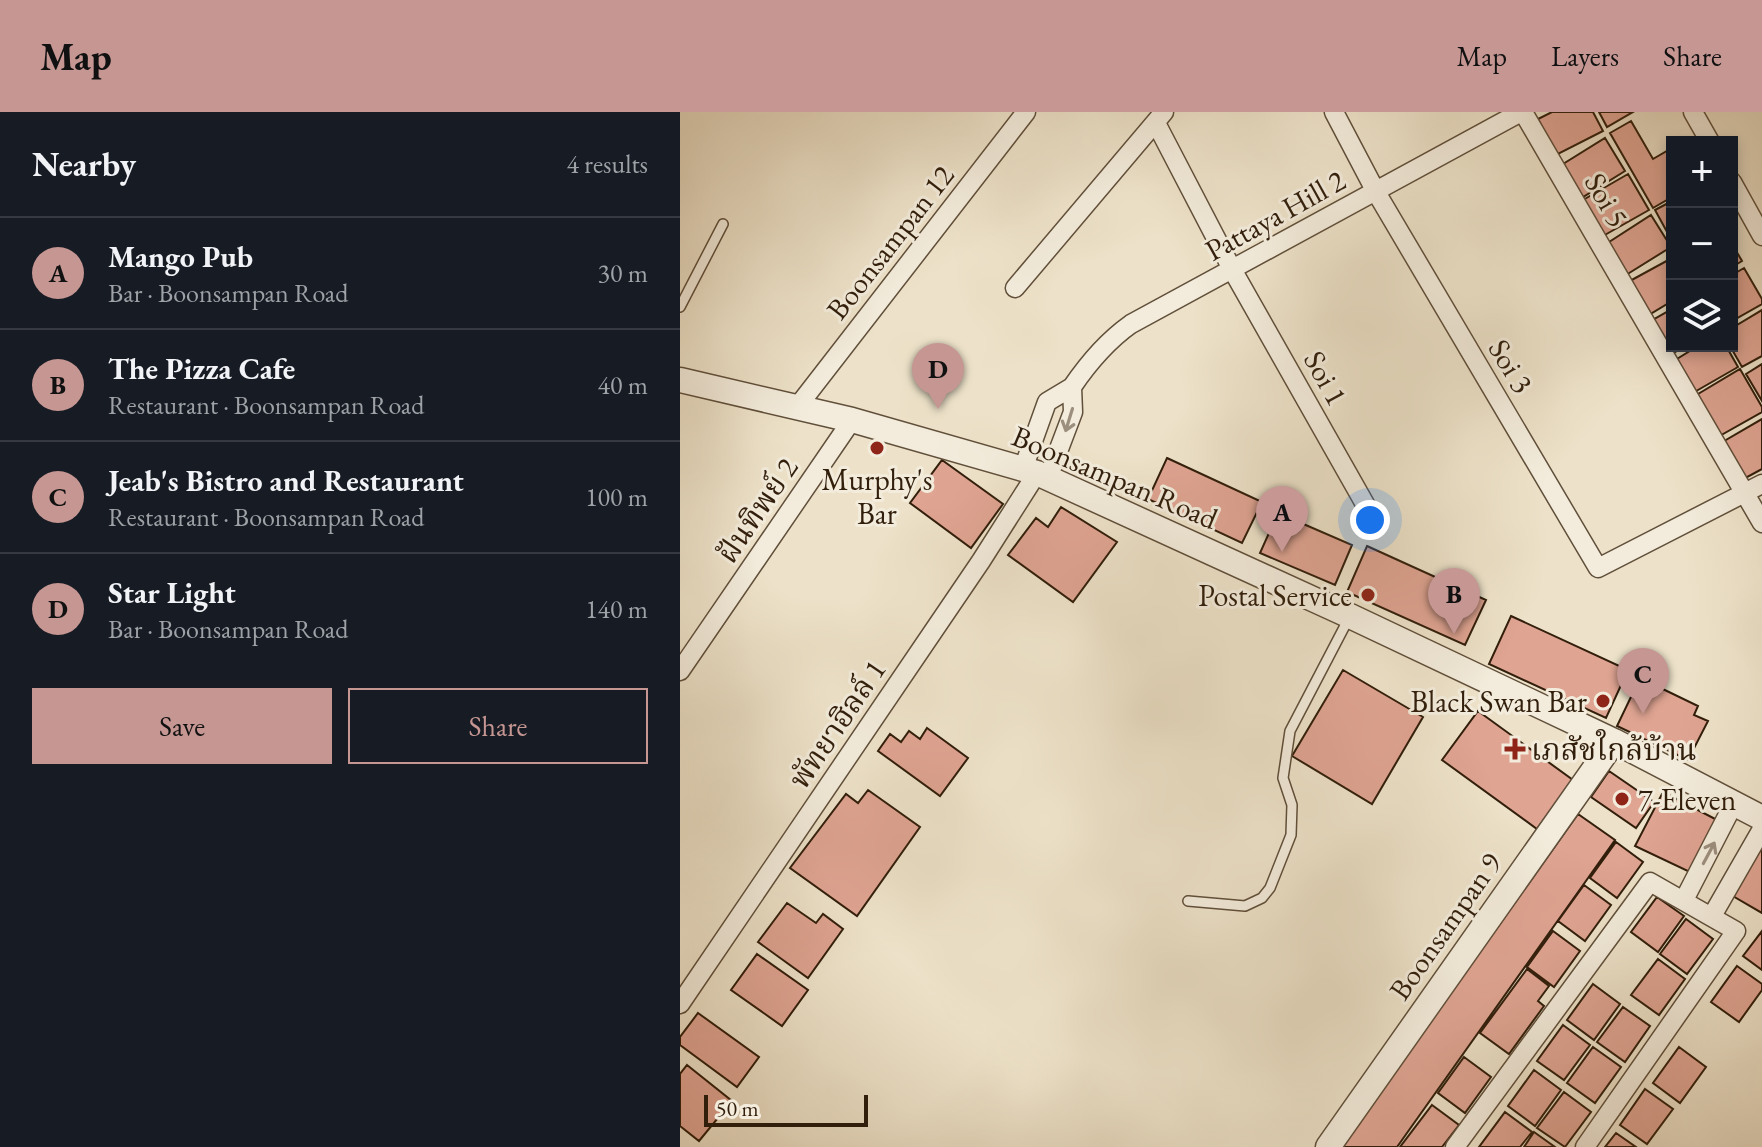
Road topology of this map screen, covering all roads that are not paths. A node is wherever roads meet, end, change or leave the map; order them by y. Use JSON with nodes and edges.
{"nodes":[{"id":1,"x":1026,"y":112,"type":"edge"},
{"id":2,"x":1334,"y":112,"type":"edge"},
{"id":3,"x":1522,"y":112,"type":"edge"},
{"id":4,"x":1693,"y":112,"type":"edge"},
{"id":5,"x":1160,"y":117,"type":"edge"},
{"id":6,"x":1707,"y":136,"type":"edge"},
{"id":7,"x":1376,"y":192,"type":"junction"},
{"id":8,"x":1738,"y":193,"type":"edge"},
{"id":9,"x":723,"y":224,"type":"dead end"},
{"id":10,"x":1762,"y":236,"type":"edge"},
{"id":11,"x":1233,"y":271,"type":"junction"},
{"id":12,"x":1015,"y":288,"type":"dead end"},
{"id":13,"x":680,"y":307,"type":"edge"},
{"id":14,"x":680,"y":380,"type":"edge"},
{"id":15,"x":1072,"y":387,"type":"junction"},
{"id":16,"x":798,"y":406,"type":"junction"},
{"id":17,"x":852,"y":420,"type":"junction"},
{"id":18,"x":1036,"y":473,"type":"junction"},
{"id":19,"x":1762,"y":484,"type":"edge"},
{"id":20,"x":1745,"y":493,"type":"junction"},
{"id":21,"x":1370,"y":513,"type":"dead end"},
{"id":22,"x":1762,"y":523,"type":"edge"},
{"id":23,"x":1350,"y":616,"type":"junction"},
{"id":24,"x":680,"y":671,"type":"edge"},
{"id":25,"x":1614,"y":741,"type":"junction"},
{"id":26,"x":1733,"y":805,"type":"junction"},
{"id":27,"x":1762,"y":818,"type":"edge"},
{"id":28,"x":1762,"y":829,"type":"edge"},
{"id":29,"x":1684,"y":900,"type":"junction"},
{"id":30,"x":1188,"y":901,"type":"dead end"},
{"id":31,"x":1712,"y":916,"type":"junction"},
{"id":32,"x":680,"y":1004,"type":"edge"},
{"id":33,"x":1328,"y":1147,"type":"edge"},
{"id":34,"x":1455,"y":1147,"type":"edge"},
{"id":35,"x":1585,"y":1147,"type":"edge"}],
"edges":[{"from":1,"to":16,"type":"street","name":"Boonsampan 12"},
{"from":2,"to":7,"type":"street","name":"Soi 3"},
{"from":3,"to":7,"type":"street","name":"Pattaya Hill 2"},
{"from":3,"to":20,"type":"street","name":"Soi 5"},
{"from":4,"to":6,"type":"street"},
{"from":5,"to":11,"type":"street","name":"Soi 1"},
{"from":5,"to":12,"type":"street"},
{"from":7,"to":11,"type":"street","name":"Pattaya Hill 2"},
{"from":7,"to":20,"type":"street","name":"Soi 3"},
{"from":8,"to":10,"type":"street"},
{"from":9,"to":13,"type":"lane"},
{"from":11,"to":15,"type":"street","name":"Pattaya Hill 2"},
{"from":11,"to":21,"type":"street","name":"Soi 1"},
{"from":14,"to":16,"type":"street","name":"Boonsampan Road"},
{"from":15,"to":18,"type":"street","one_way":true},
{"from":15,"to":18,"type":"street","name":"Pattaya Hill 2"},
{"from":16,"to":17,"type":"street","name":"Boonsampan Road"},
{"from":17,"to":18,"type":"street","name":"Boonsampan Road"},
{"from":17,"to":24,"type":"street","name":"ฝันทิพย์ 2"},
{"from":18,"to":23,"type":"street","name":"Boonsampan Road"},
{"from":18,"to":32,"type":"street","name":"พัทยาฮิลล์ 1"},
{"from":19,"to":20,"type":"street"},
{"from":20,"to":22,"type":"street","name":"Soi 5"},
{"from":23,"to":25,"type":"street","name":"Boonsampan Road"},
{"from":23,"to":30,"type":"lane"},
{"from":25,"to":26,"type":"street","name":"Boonsampan Road"},
{"from":25,"to":33,"type":"street","name":"Boonsampan 9"},
{"from":26,"to":27,"type":"street","name":"Boonsampan Road"},
{"from":29,"to":26,"type":"street","one_way":true},
{"from":28,"to":31,"type":"street"},
{"from":29,"to":31,"type":"street"},
{"from":29,"to":34,"type":"street"},
{"from":31,"to":35,"type":"street"}]}
